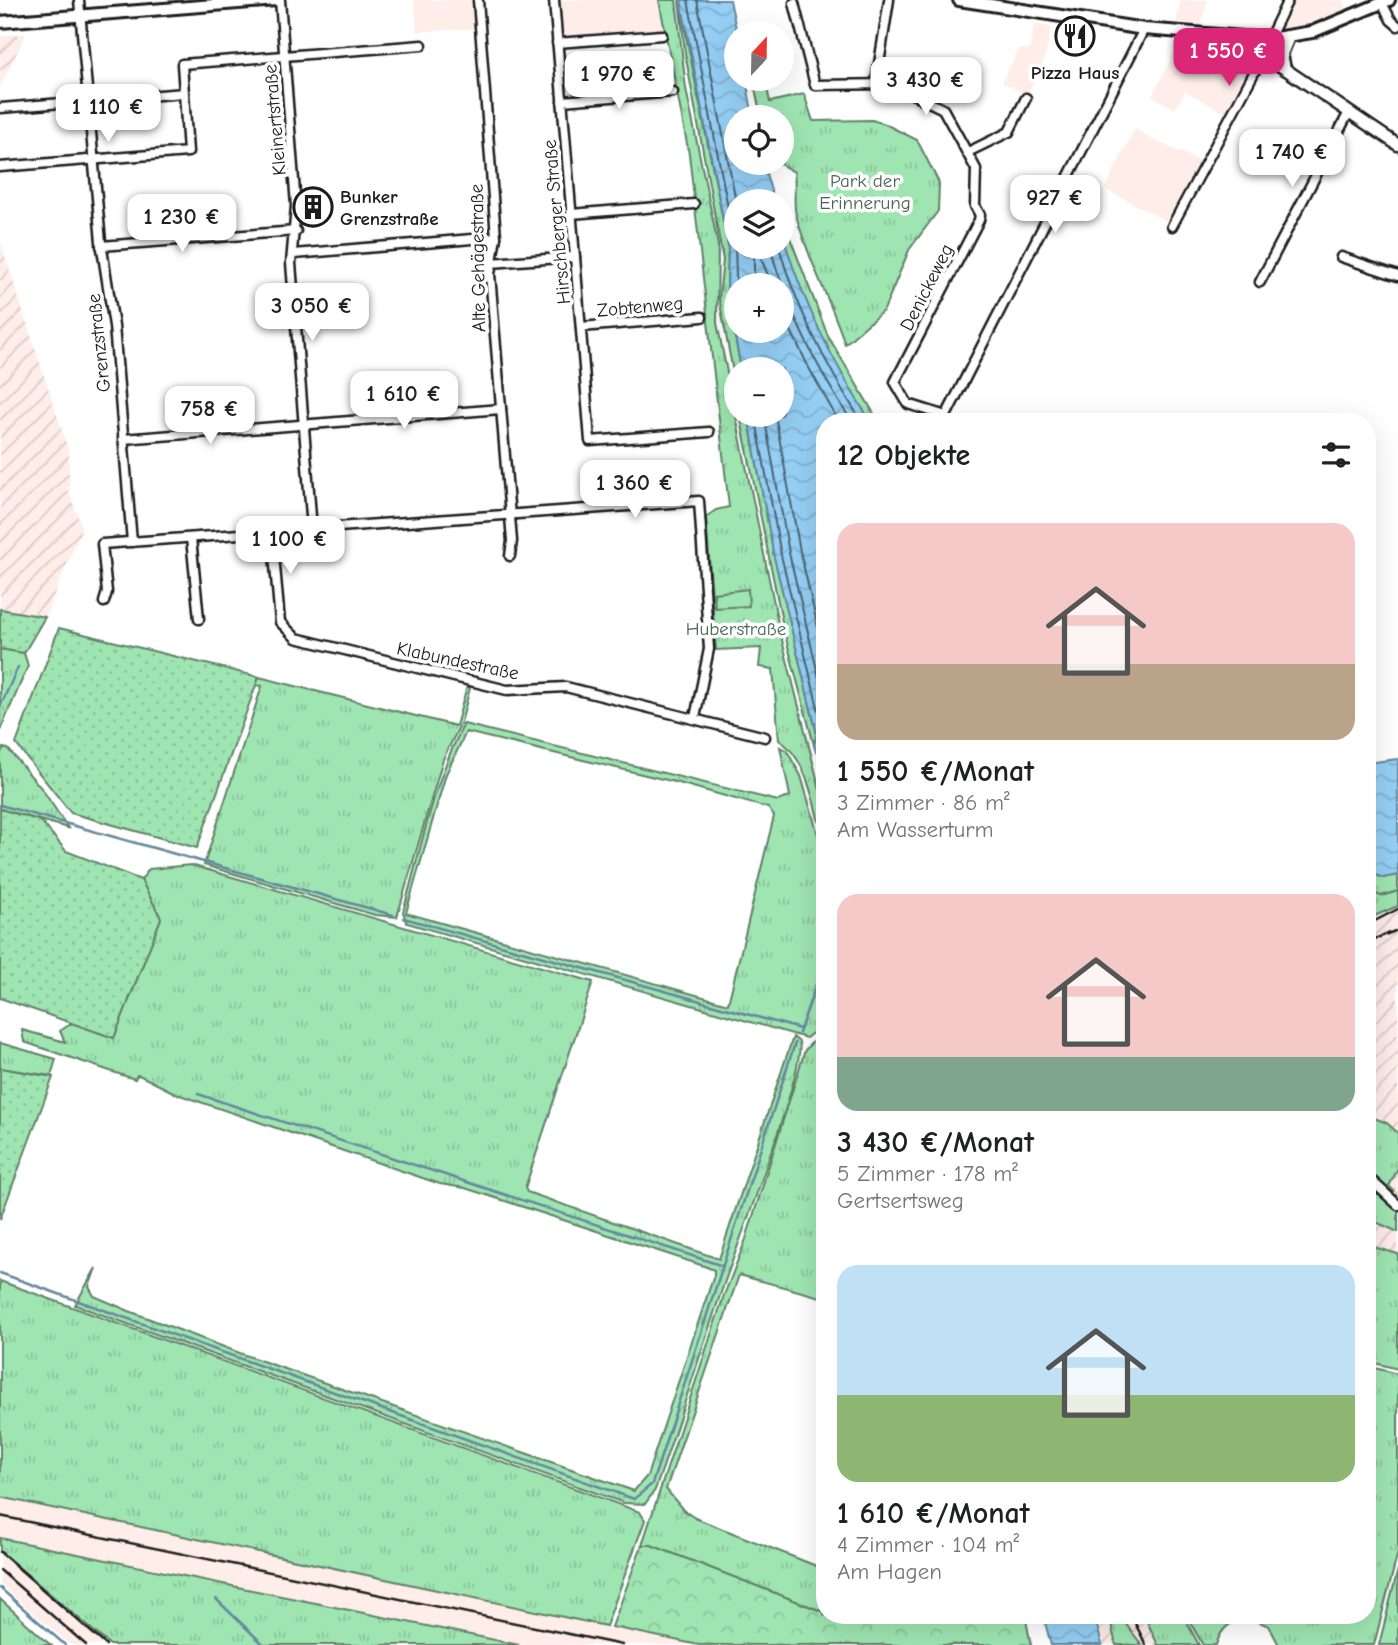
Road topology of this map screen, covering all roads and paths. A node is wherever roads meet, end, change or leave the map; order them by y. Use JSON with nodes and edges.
{"nodes":[{"id":1,"x":79,"y":0,"type":"edge"},
{"id":2,"x":279,"y":0,"type":"edge"},
{"id":3,"x":478,"y":0,"type":"edge"},
{"id":4,"x":554,"y":0,"type":"edge"},
{"id":5,"x":889,"y":0,"type":"edge"},
{"id":6,"x":958,"y":0,"type":"edge"},
{"id":7,"x":1288,"y":0,"type":"edge"},
{"id":8,"x":1386,"y":2,"type":"edge"},
{"id":9,"x":794,"y":3,"type":"dead end"},
{"id":10,"x":81,"y":15,"type":"junction"},
{"id":11,"x":0,"y":22,"type":"edge"},
{"id":12,"x":1398,"y":26,"type":"edge"},
{"id":13,"x":1144,"y":30,"type":"junction"},
{"id":14,"x":1272,"y":31,"type":"junction"},
{"id":15,"x":662,"y":35,"type":"dead end"},
{"id":16,"x":1229,"y":37,"type":"junction"},
{"id":17,"x":1289,"y":37,"type":"junction"},
{"id":18,"x":557,"y":43,"type":"junction"},
{"id":19,"x":422,"y":45,"type":"dead end"},
{"id":20,"x":285,"y":56,"type":"junction"},
{"id":21,"x":1262,"y":56,"type":"junction"},
{"id":22,"x":1285,"y":69,"type":"junction"},
{"id":23,"x":876,"y":83,"type":"junction"},
{"id":24,"x":673,"y":92,"type":"dead end"},
{"id":25,"x":184,"y":93,"type":"junction"},
{"id":26,"x":1026,"y":98,"type":"dead end"},
{"id":27,"x":562,"y":101,"type":"junction"},
{"id":28,"x":88,"y":102,"type":"junction"},
{"id":29,"x":1,"y":108,"type":"edge"},
{"id":30,"x":1349,"y":112,"type":"junction"},
{"id":31,"x":1398,"y":145,"type":"edge"},
{"id":32,"x":968,"y":152,"type":"junction"},
{"id":33,"x":93,"y":160,"type":"junction"},
{"id":34,"x":0,"y":167,"type":"edge"},
{"id":35,"x":694,"y":204,"type":"dead end"},
{"id":36,"x":571,"y":214,"type":"junction"},
{"id":37,"x":1172,"y":226,"type":"dead end"},
{"id":38,"x":296,"y":231,"type":"junction"},
{"id":39,"x":496,"y":237,"type":"junction"},
{"id":40,"x":102,"y":246,"type":"junction"},
{"id":41,"x":294,"y":254,"type":"junction"},
{"id":42,"x":575,"y":257,"type":"junction"},
{"id":43,"x":1341,"y":257,"type":"dead end"},
{"id":44,"x":491,"y":263,"type":"junction"},
{"id":45,"x":1398,"y":276,"type":"edge"},
{"id":46,"x":1260,"y":282,"type":"dead end"},
{"id":47,"x":702,"y":317,"type":"dead end"},
{"id":48,"x":581,"y":327,"type":"junction"},
{"id":49,"x":500,"y":409,"type":"junction"},
{"id":50,"x":936,"y":413,"type":"edge"},
{"id":51,"x":948,"y":413,"type":"edge"},
{"id":52,"x":304,"y":425,"type":"junction"},
{"id":53,"x":709,"y":432,"type":"dead end"},
{"id":54,"x":123,"y":439,"type":"junction"},
{"id":55,"x":509,"y":515,"type":"junction"},
{"id":56,"x":312,"y":529,"type":"junction"},
{"id":57,"x":272,"y":532,"type":"junction"},
{"id":58,"x":191,"y":538,"type":"junction"},
{"id":59,"x":132,"y":542,"type":"junction"},
{"id":60,"x":510,"y":556,"type":"dead end"},
{"id":61,"x":104,"y":602,"type":"dead end"},
{"id":62,"x":199,"y":619,"type":"dead end"},
{"id":63,"x":695,"y":718,"type":"junction"},
{"id":64,"x":765,"y":737,"type":"dead end"},
{"id":65,"x":1376,"y":1185,"type":"edge"},
{"id":66,"x":1398,"y":1205,"type":"edge"}],
"edges":[{"from":1,"to":10,"type":"street","name":"Grenzstraße"},
{"from":2,"to":10,"type":"main road"},
{"from":2,"to":20,"type":"street","name":"Kleinertstraße"},
{"from":3,"to":39,"type":"street","name":"Alte Gehägestraße"},
{"from":4,"to":18,"type":"street","name":"Hirschberger Straße"},
{"from":5,"to":23,"type":"street"},
{"from":6,"to":13,"type":"main road"},
{"from":7,"to":14,"type":"street"},
{"from":8,"to":12,"type":"street"},
{"from":8,"to":17,"type":"main road"},
{"from":9,"to":23,"type":"street","name":"Denickeweg"},
{"from":10,"to":11,"type":"main road"},
{"from":10,"to":28,"type":"street","name":"Grenzstraße"},
{"from":13,"to":16,"type":"main road"},
{"from":13,"to":51,"type":"street","name":"Denickeweg"},
{"from":14,"to":16,"type":"main road"},
{"from":14,"to":17,"type":"main road"},
{"from":14,"to":21,"type":"street"},
{"from":15,"to":18,"type":"street"},
{"from":16,"to":21,"type":"street"},
{"from":17,"to":22,"type":"street"},
{"from":18,"to":27,"type":"street","name":"Hirschberger Straße"},
{"from":19,"to":20,"type":"street"},
{"from":20,"to":25,"type":"street"},
{"from":20,"to":38,"type":"street","name":"Kleinertstraße"},
{"from":21,"to":22,"type":"street"},
{"from":21,"to":37,"type":"street"},
{"from":22,"to":30,"type":"street"},
{"from":23,"to":32,"type":"street","name":"Denickeweg"},
{"from":24,"to":27,"type":"street"},
{"from":25,"to":28,"type":"street"},
{"from":25,"to":33,"type":"street"},
{"from":26,"to":32,"type":"street"},
{"from":27,"to":36,"type":"street","name":"Hirschberger Straße"},
{"from":28,"to":29,"type":"street"},
{"from":28,"to":33,"type":"street","name":"Grenzstraße"},
{"from":30,"to":31,"type":"street"},
{"from":30,"to":46,"type":"street"},
{"from":32,"to":50,"type":"street","name":"Denickeweg"},
{"from":33,"to":34,"type":"street"},
{"from":33,"to":40,"type":"street","name":"Grenzstraße"},
{"from":35,"to":36,"type":"street"},
{"from":36,"to":42,"type":"street","name":"Hirschberger Straße"},
{"from":38,"to":40,"type":"street"},
{"from":38,"to":41,"type":"street","name":"Kleinertstraße"},
{"from":39,"to":41,"type":"street"},
{"from":39,"to":44,"type":"street","name":"Alte Gehägestraße"},
{"from":40,"to":54,"type":"street","name":"Grenzstraße"},
{"from":41,"to":52,"type":"street","name":"Kleinertstraße"},
{"from":42,"to":44,"type":"street"},
{"from":42,"to":48,"type":"street","name":"Hirschberger Straße"},
{"from":43,"to":45,"type":"street"},
{"from":44,"to":49,"type":"street","name":"Alte Gehägestraße"},
{"from":47,"to":48,"type":"street","name":"Zobtenweg"},
{"from":48,"to":53,"type":"street","name":"Hirschberger Straße"},
{"from":49,"to":52,"type":"street"},
{"from":49,"to":55,"type":"street","name":"Alte Gehägestraße"},
{"from":52,"to":54,"type":"street"},
{"from":52,"to":56,"type":"street","name":"Kleinertstraße"},
{"from":54,"to":59,"type":"street","name":"Grenzstraße"},
{"from":55,"to":56,"type":"street"},
{"from":55,"to":60,"type":"street","name":"Alte Gehägestraße"},
{"from":55,"to":63,"type":"street"},
{"from":56,"to":57,"type":"street"},
{"from":57,"to":58,"type":"street"},
{"from":57,"to":63,"type":"street","name":"Klabundestraße"},
{"from":58,"to":59,"type":"street"},
{"from":58,"to":62,"type":"street"},
{"from":59,"to":61,"type":"street"},
{"from":63,"to":64,"type":"street","name":"Klabundestraße"},
{"from":65,"to":66,"type":"street"}]}
